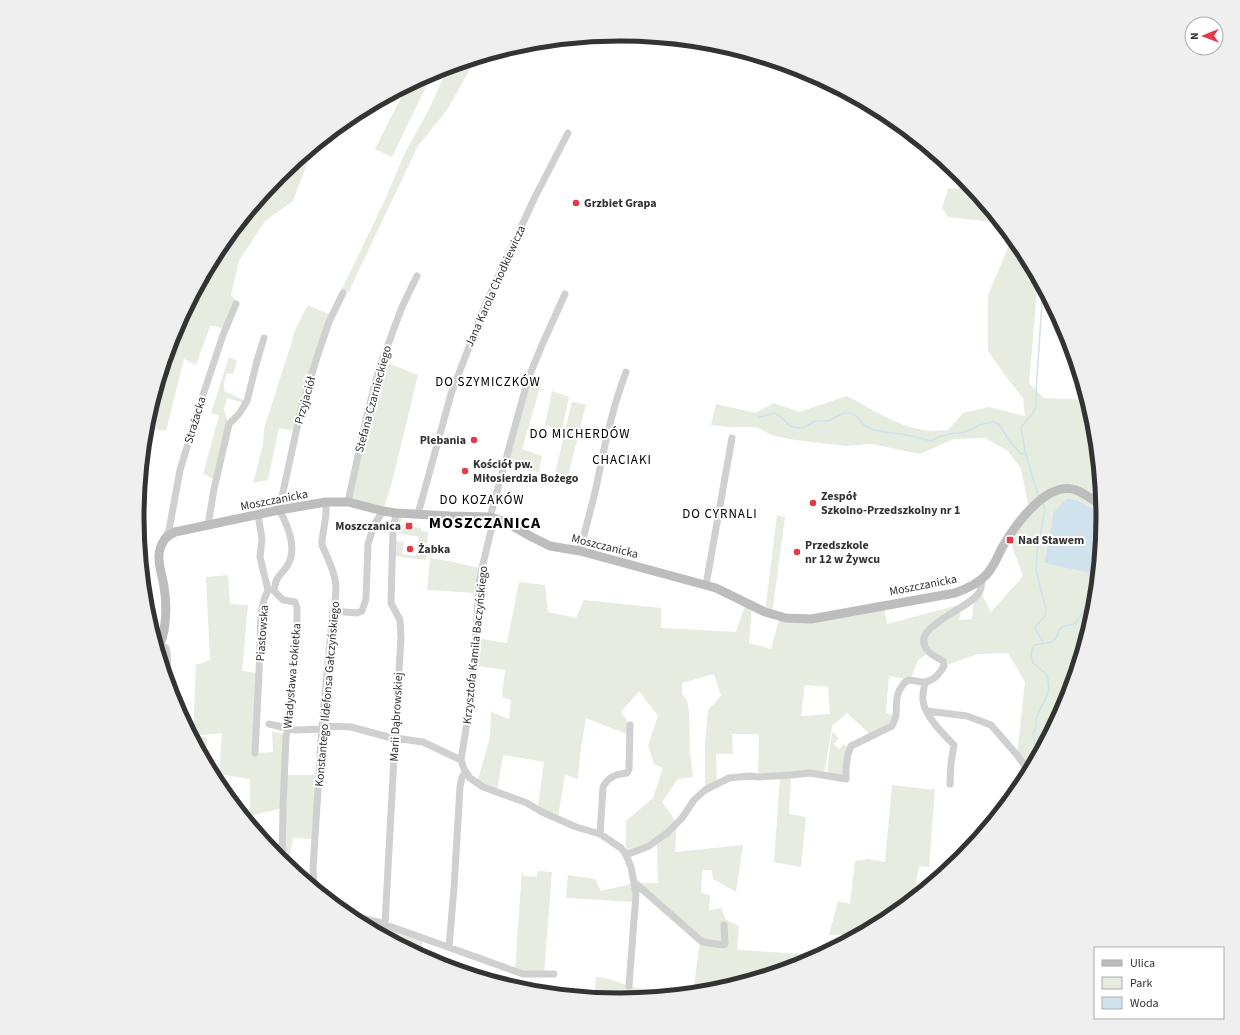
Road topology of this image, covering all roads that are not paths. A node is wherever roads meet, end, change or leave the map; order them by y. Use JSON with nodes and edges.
{"nodes":[{"id":1,"x":568,"y":133,"type":"dead end"},
{"id":2,"x":417,"y":276,"type":"dead end"},
{"id":3,"x":343,"y":293,"type":"dead end"},
{"id":4,"x":565,"y":294,"type":"dead end"},
{"id":5,"x":236,"y":304,"type":"dead end"},
{"id":6,"x":264,"y":338,"type":"dead end"},
{"id":7,"x":626,"y":372,"type":"dead end"},
{"id":8,"x":732,"y":438,"type":"dead end"},
{"id":9,"x":326,"y":502,"type":"junction"},
{"id":10,"x":348,"y":502,"type":"junction"},
{"id":11,"x":1096,"y":502,"type":"edge"},
{"id":12,"x":279,"y":510,"type":"junction"},
{"id":13,"x":383,"y":511,"type":"junction"},
{"id":14,"x":396,"y":513,"type":"junction"},
{"id":15,"x":418,"y":514,"type":"junction"},
{"id":16,"x":258,"y":515,"type":"junction"},
{"id":17,"x":492,"y":518,"type":"junction"},
{"id":18,"x":208,"y":525,"type":"junction"},
{"id":19,"x":165,"y":539,"type":"junction"},
{"id":20,"x":580,"y":551,"type":"junction"},
{"id":21,"x":982,"y":579,"type":"junction"},
{"id":22,"x":706,"y":585,"type":"junction"},
{"id":23,"x":271,"y":590,"type":"junction"},
{"id":24,"x":333,"y":611,"type":"junction"},
{"id":25,"x":160,"y":641,"type":"edge"},
{"id":26,"x":162,"y":647,"type":"edge"},
{"id":27,"x":168,"y":667,"type":"edge"},
{"id":28,"x":924,"y":682,"type":"junction"},
{"id":29,"x":927,"y":711,"type":"junction"},
{"id":30,"x":269,"y":724,"type":"dead end"},
{"id":31,"x":630,"y":724,"type":"dead end"},
{"id":32,"x":322,"y":727,"type":"junction"},
{"id":33,"x":288,"y":728,"type":"junction"},
{"id":34,"x":394,"y":738,"type":"junction"},
{"id":35,"x":255,"y":753,"type":"dead end"},
{"id":36,"x":461,"y":760,"type":"junction"},
{"id":37,"x":1026,"y":767,"type":"edge"},
{"id":38,"x":466,"y":772,"type":"junction"},
{"id":39,"x":950,"y":784,"type":"dead end"},
{"id":40,"x":600,"y":834,"type":"junction"},
{"id":41,"x":282,"y":853,"type":"edge"},
{"id":42,"x":626,"y":855,"type":"junction"},
{"id":43,"x":314,"y":882,"type":"edge"},
{"id":44,"x":635,"y":883,"type":"junction"},
{"id":45,"x":364,"y":919,"type":"edge"},
{"id":46,"x":385,"y":924,"type":"junction"},
{"id":47,"x":724,"y":925,"type":"dead end"},
{"id":48,"x":449,"y":947,"type":"junction"},
{"id":49,"x":554,"y":974,"type":"dead end"},
{"id":50,"x":628,"y":986,"type":"dead end"}],
"edges":[{"from":1,"to":15,"type":"street","name":"Jana Karola Chodkiewicza"},
{"from":2,"to":10,"type":"street","name":"Stefana Czarnieckiego"},
{"from":3,"to":12,"type":"street","name":"Przyjaciół"},
{"from":4,"to":17,"type":"street","name":"Krzysztofa Kamila Baczyńskiego"},
{"from":5,"to":19,"type":"street","name":"Strażacka"},
{"from":6,"to":18,"type":"street"},
{"from":7,"to":20,"type":"street"},
{"from":8,"to":22,"type":"street"},
{"from":9,"to":10,"type":"street","name":"Moszczanicka"},
{"from":9,"to":12,"type":"street","name":"Moszczanicka"},
{"from":9,"to":24,"type":"street","name":"Konstantego Ildefonsa Gałczyńskiego"},
{"from":10,"to":13,"type":"street","name":"Moszczanicka"},
{"from":11,"to":21,"type":"street","name":"Moszczanicka"},
{"from":12,"to":16,"type":"street","name":"Moszczanicka"},
{"from":12,"to":23,"type":"street"},
{"from":13,"to":14,"type":"street","name":"Moszczanicka"},
{"from":13,"to":24,"type":"street"},
{"from":14,"to":15,"type":"street","name":"Moszczanicka"},
{"from":14,"to":34,"type":"street","name":"Marii Dąbrowskiej"},
{"from":15,"to":17,"type":"street","name":"Moszczanicka"},
{"from":16,"to":18,"type":"street","name":"Moszczanicka"},
{"from":16,"to":23,"type":"street","name":"Piastowska"},
{"from":17,"to":20,"type":"street","name":"Moszczanicka"},
{"from":17,"to":36,"type":"street","name":"Krzysztofa Kamila Baczyńskiego"},
{"from":18,"to":19,"type":"street","name":"Moszczanicka"},
{"from":19,"to":25,"type":"street"},
{"from":20,"to":22,"type":"street","name":"Moszczanicka"},
{"from":21,"to":22,"type":"street","name":"Moszczanicka"},
{"from":21,"to":28,"type":"street"},
{"from":23,"to":33,"type":"street","name":"Władysława Łokietka"},
{"from":23,"to":35,"type":"street","name":"Piastowska"},
{"from":24,"to":32,"type":"street","name":"Konstantego Ildefonsa Gałczyńskiego"},
{"from":26,"to":27,"type":"street"},
{"from":28,"to":29,"type":"street"},
{"from":28,"to":42,"type":"street"},
{"from":29,"to":37,"type":"street"},
{"from":29,"to":39,"type":"street"},
{"from":30,"to":33,"type":"street"},
{"from":31,"to":40,"type":"street"},
{"from":32,"to":33,"type":"street"},
{"from":32,"to":34,"type":"street"},
{"from":32,"to":43,"type":"street","name":"Konstantego Ildefonsa Gałczyńskiego"},
{"from":33,"to":41,"type":"street","name":"Władysława Łokietka"},
{"from":34,"to":36,"type":"street"},
{"from":34,"to":46,"type":"street","name":"Marii Dąbrowskiej"},
{"from":36,"to":38,"type":"street"},
{"from":38,"to":40,"type":"street"},
{"from":38,"to":48,"type":"street"},
{"from":40,"to":42,"type":"street"},
{"from":42,"to":44,"type":"street"},
{"from":44,"to":47,"type":"street"},
{"from":44,"to":50,"type":"street"},
{"from":45,"to":46,"type":"street"},
{"from":46,"to":48,"type":"street"},
{"from":48,"to":49,"type":"street"}]}
